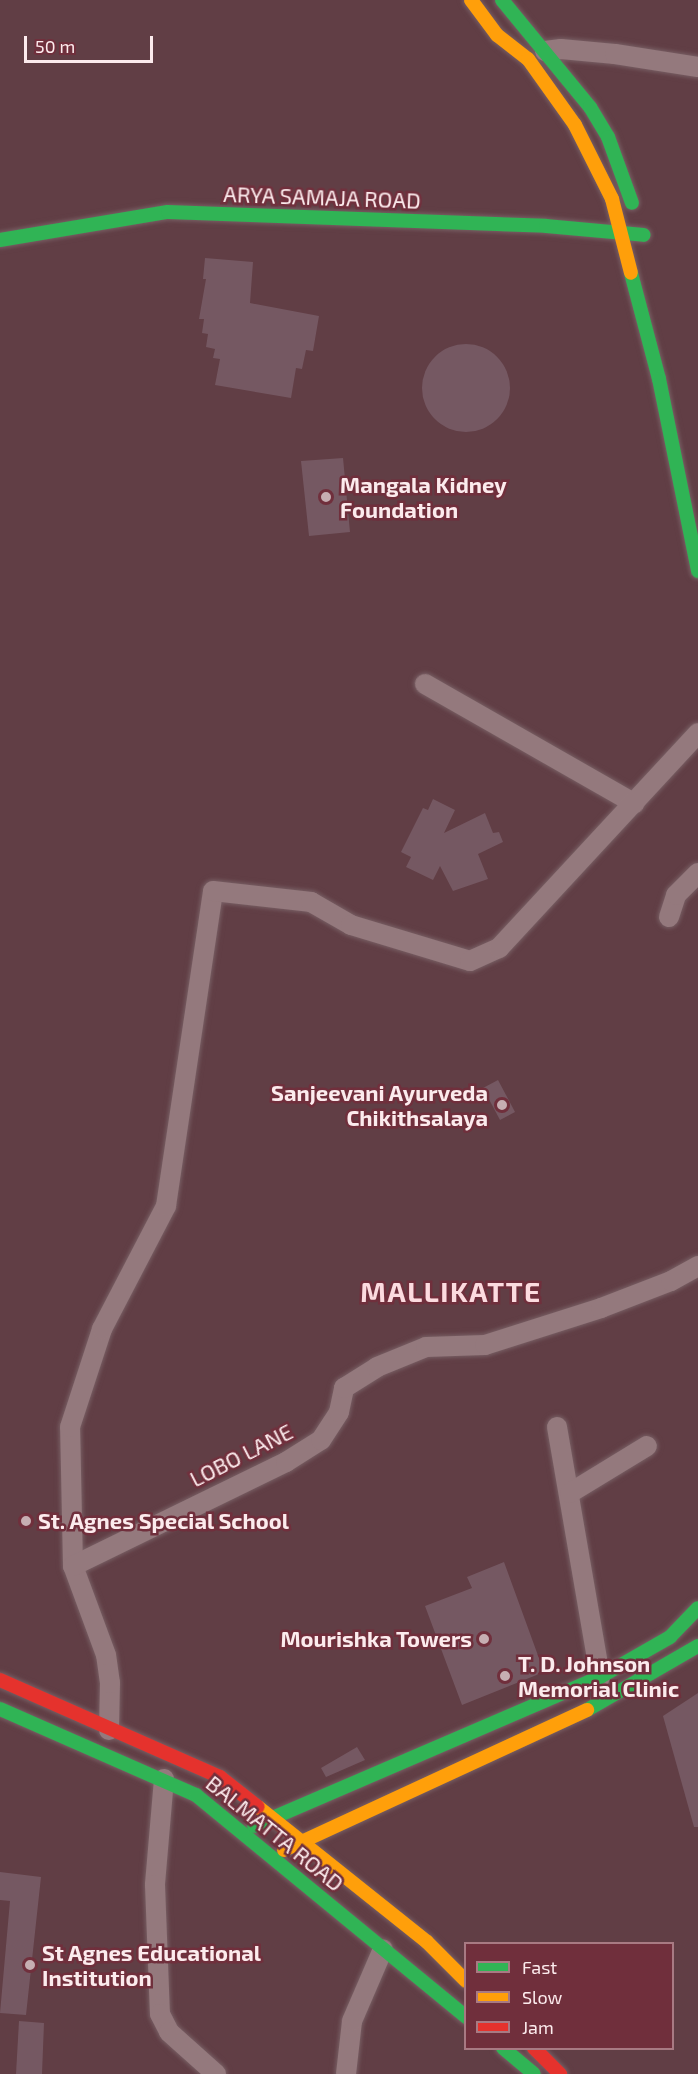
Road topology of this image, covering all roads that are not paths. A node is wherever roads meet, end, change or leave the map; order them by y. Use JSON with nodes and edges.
{"nodes":[{"id":1,"x":471,"y":0,"type":"edge"},
{"id":2,"x":502,"y":0,"type":"edge"},
{"id":3,"x":545,"y":51,"type":"junction"},
{"id":4,"x":698,"y":67,"type":"edge"},
{"id":5,"x":623,"y":235,"type":"junction"},
{"id":6,"x":0,"y":240,"type":"edge"},
{"id":7,"x":692,"y":464,"type":"dead end"},
{"id":8,"x":698,"y":511,"type":"edge"},
{"id":9,"x":698,"y":571,"type":"edge"},
{"id":10,"x":425,"y":684,"type":"dead end"},
{"id":11,"x":698,"y":733,"type":"edge"},
{"id":12,"x":634,"y":803,"type":"junction"},
{"id":13,"x":698,"y":873,"type":"edge"},
{"id":14,"x":669,"y":917,"type":"dead end"},
{"id":15,"x":698,"y":1266,"type":"edge"},
{"id":16,"x":556,"y":1427,"type":"dead end"},
{"id":17,"x":647,"y":1446,"type":"dead end"},
{"id":18,"x":570,"y":1493,"type":"junction"},
{"id":19,"x":73,"y":1566,"type":"junction"},
{"id":20,"x":698,"y":1608,"type":"edge"},
{"id":21,"x":698,"y":1646,"type":"edge"},
{"id":22,"x":642,"y":1656,"type":"junction"},
{"id":23,"x":689,"y":1670,"type":"dead end"},
{"id":24,"x":657,"y":1674,"type":"junction"},
{"id":25,"x":600,"y":1677,"type":"junction"},
{"id":26,"x":0,"y":1680,"type":"edge"},
{"id":27,"x":0,"y":1709,"type":"edge"},
{"id":28,"x":108,"y":1730,"type":"junction"},
{"id":29,"x":164,"y":1779,"type":"junction"},
{"id":30,"x":275,"y":1818,"type":"junction"},
{"id":31,"x":243,"y":1830,"type":"junction"},
{"id":32,"x":301,"y":1842,"type":"junction"},
{"id":33,"x":273,"y":1855,"type":"junction"},
{"id":34,"x":383,"y":1949,"type":"junction"},
{"id":35,"x":464,"y":1980,"type":"edge"},
{"id":36,"x":464,"y":2016,"type":"edge"},
{"id":37,"x":504,"y":2050,"type":"edge"},
{"id":38,"x":535,"y":2050,"type":"edge"},
{"id":39,"x":216,"y":2074,"type":"edge"},
{"id":40,"x":346,"y":2074,"type":"edge"},
{"id":41,"x":534,"y":2074,"type":"edge"},
{"id":42,"x":560,"y":2074,"type":"edge"}],
"edges":[{"from":1,"to":5,"type":"main road"},
{"from":2,"to":3,"type":"main road"},
{"from":3,"to":4,"type":"street"},
{"from":3,"to":5,"type":"main road","name":"ARYA SAMAJA ROAD"},
{"from":5,"to":6,"type":"main road","name":"ARYA SAMAJA ROAD"},
{"from":5,"to":9,"type":"main road"},
{"from":7,"to":8,"type":"main road"},
{"from":10,"to":12,"type":"street"},
{"from":11,"to":12,"type":"street"},
{"from":12,"to":19,"type":"street"},
{"from":13,"to":14,"type":"street"},
{"from":15,"to":19,"type":"street","name":"LOBO LANE"},
{"from":16,"to":18,"type":"street"},
{"from":17,"to":18,"type":"street"},
{"from":18,"to":25,"type":"street"},
{"from":19,"to":28,"type":"street"},
{"from":20,"to":22,"type":"main road"},
{"from":21,"to":24,"type":"main road"},
{"from":22,"to":24,"type":"main road"},
{"from":22,"to":25,"type":"main road"},
{"from":23,"to":24,"type":"main road"},
{"from":24,"to":32,"type":"main road"},
{"from":25,"to":30,"type":"main road"},
{"from":26,"to":28,"type":"main road"},
{"from":27,"to":29,"type":"main road","name":"BALMATTA ROAD"},
{"from":28,"to":30,"type":"main road"},
{"from":29,"to":31,"type":"main road","name":"BALMATTA ROAD"},
{"from":29,"to":39,"type":"street"},
{"from":30,"to":31,"type":"main road"},
{"from":30,"to":32,"type":"main road"},
{"from":31,"to":33,"type":"main road","name":"BALMATTA ROAD"},
{"from":32,"to":33,"type":"main road"},
{"from":32,"to":35,"type":"main road"},
{"from":33,"to":34,"type":"main road","name":"BALMATTA ROAD"},
{"from":34,"to":36,"type":"main road","name":"BALMATTA ROAD"},
{"from":34,"to":40,"type":"street"},
{"from":37,"to":41,"type":"main road"},
{"from":38,"to":42,"type":"main road"}]}
